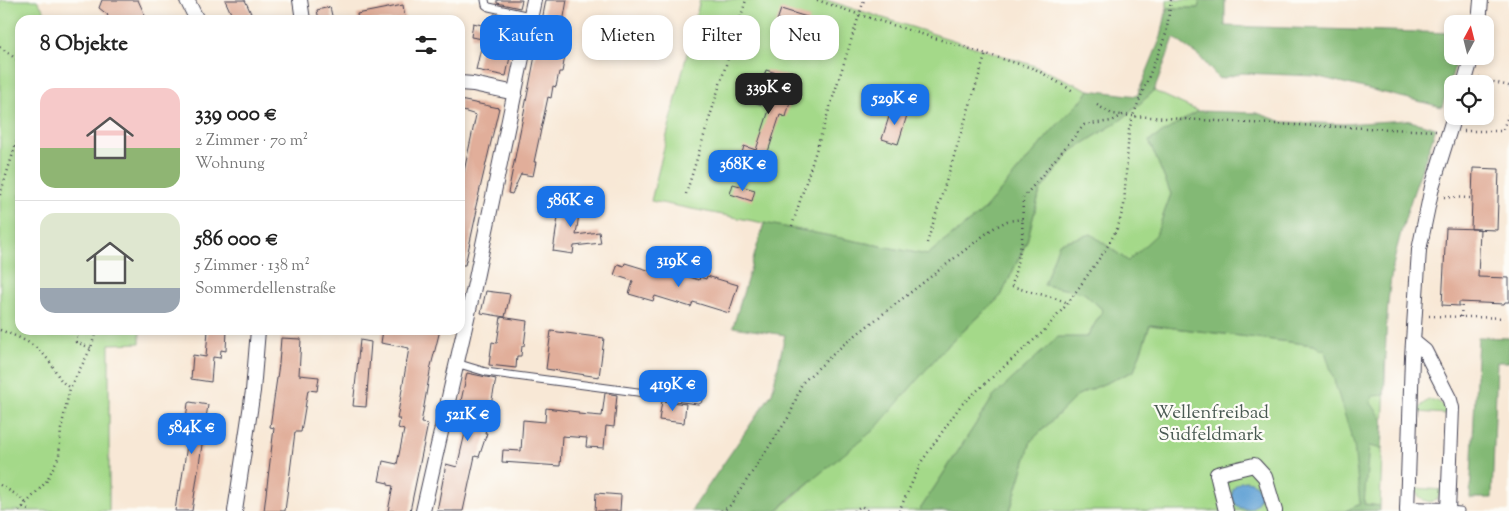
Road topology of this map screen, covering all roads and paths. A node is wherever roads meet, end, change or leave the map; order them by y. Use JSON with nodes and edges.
{"nodes":[{"id":1,"x":187,"y":0,"type":"edge"},
{"id":2,"x":300,"y":0,"type":"edge"},
{"id":3,"x":485,"y":0,"type":"edge"},
{"id":4,"x":534,"y":0,"type":"edge"},
{"id":5,"x":746,"y":0,"type":"edge"},
{"id":6,"x":817,"y":0,"type":"edge"},
{"id":7,"x":864,"y":0,"type":"edge"},
{"id":8,"x":1171,"y":0,"type":"edge"},
{"id":9,"x":1480,"y":0,"type":"edge"},
{"id":10,"x":194,"y":15,"type":"edge"},
{"id":11,"x":302,"y":15,"type":"edge"},
{"id":12,"x":525,"y":15,"type":"edge"},
{"id":13,"x":530,"y":15,"type":"edge"},
{"id":14,"x":860,"y":15,"type":"junction"},
{"id":15,"x":1479,"y":15,"type":"edge"},
{"id":16,"x":0,"y":47,"type":"edge"},
{"id":17,"x":986,"y":53,"type":"junction"},
{"id":18,"x":15,"y":58,"type":"edge"},
{"id":19,"x":521,"y":60,"type":"edge"},
{"id":20,"x":465,"y":83,"type":"edge"},
{"id":21,"x":1494,"y":84,"type":"edge"},
{"id":22,"x":1509,"y":86,"type":"edge"},
{"id":23,"x":1073,"y":91,"type":"dead end"},
{"id":24,"x":515,"y":93,"type":"junction"},
{"id":25,"x":1097,"y":105,"type":"dead end"},
{"id":26,"x":1509,"y":114,"type":"edge"},
{"id":27,"x":1123,"y":115,"type":"junction"},
{"id":28,"x":1133,"y":116,"type":"junction"},
{"id":29,"x":1451,"y":125,"type":"edge"},
{"id":30,"x":1449,"y":132,"type":"junction"},
{"id":31,"x":15,"y":147,"type":"edge"},
{"id":32,"x":686,"y":194,"type":"dead end"},
{"id":33,"x":0,"y":195,"type":"edge"},
{"id":34,"x":1430,"y":196,"type":"junction"},
{"id":35,"x":1472,"y":198,"type":"dead end"},
{"id":36,"x":1023,"y":218,"type":"junction"},
{"id":37,"x":792,"y":226,"type":"dead end"},
{"id":38,"x":927,"y":243,"type":"dead end"},
{"id":39,"x":1462,"y":302,"type":"dead end"},
{"id":40,"x":1068,"y":303,"type":"junction"},
{"id":41,"x":1415,"y":316,"type":"junction"},
{"id":42,"x":1461,"y":317,"type":"junction"},
{"id":43,"x":1509,"y":318,"type":"edge"},
{"id":44,"x":465,"y":322,"type":"edge"},
{"id":45,"x":0,"y":330,"type":"edge"},
{"id":46,"x":78,"y":335,"type":"edge"},
{"id":47,"x":95,"y":335,"type":"edge"},
{"id":48,"x":258,"y":335,"type":"edge"},
{"id":49,"x":462,"y":335,"type":"edge"},
{"id":50,"x":1414,"y":342,"type":"junction"},
{"id":51,"x":91,"y":348,"type":"junction"},
{"id":52,"x":456,"y":363,"type":"junction"},
{"id":53,"x":70,"y":388,"type":"junction"},
{"id":54,"x":698,"y":400,"type":"dead end"},
{"id":55,"x":0,"y":485,"type":"edge"},
{"id":56,"x":26,"y":503,"type":"junction"},
{"id":57,"x":23,"y":507,"type":"junction"},
{"id":58,"x":1407,"y":510,"type":"edge"},
{"id":59,"x":19,"y":511,"type":"edge"},
{"id":60,"x":30,"y":511,"type":"edge"},
{"id":61,"x":235,"y":511,"type":"edge"},
{"id":62,"x":423,"y":511,"type":"edge"},
{"id":63,"x":721,"y":511,"type":"edge"},
{"id":64,"x":854,"y":511,"type":"edge"},
{"id":65,"x":869,"y":511,"type":"edge"},
{"id":66,"x":899,"y":511,"type":"edge"},
{"id":67,"x":1226,"y":511,"type":"edge"},
{"id":68,"x":1275,"y":511,"type":"edge"},
{"id":69,"x":1452,"y":511,"type":"edge"}],
"edges":[{"from":1,"to":10,"type":"street"},
{"from":2,"to":11,"type":"street"},
{"from":3,"to":12,"type":"lane"},
{"from":4,"to":13,"type":"street"},
{"from":5,"to":32,"type":"path"},
{"from":6,"to":14,"type":"path"},
{"from":7,"to":14,"type":"path"},
{"from":8,"to":28,"type":"path"},
{"from":9,"to":15,"type":"street"},
{"from":14,"to":17,"type":"path"},
{"from":14,"to":37,"type":"path"},
{"from":16,"to":18,"type":"path"},
{"from":17,"to":23,"type":"path"},
{"from":17,"to":38,"type":"path"},
{"from":19,"to":24,"type":"street"},
{"from":20,"to":24,"type":"street"},
{"from":21,"to":22,"type":"path"},
{"from":24,"to":44,"type":"street"},
{"from":25,"to":27,"type":"path"},
{"from":26,"to":30,"type":"path"},
{"from":27,"to":28,"type":"path"},
{"from":27,"to":36,"type":"path"},
{"from":28,"to":30,"type":"path"},
{"from":28,"to":40,"type":"path"},
{"from":29,"to":30,"type":"street"},
{"from":30,"to":34,"type":"street"},
{"from":31,"to":33,"type":"path"},
{"from":34,"to":35,"type":"path"},
{"from":34,"to":41,"type":"street"},
{"from":36,"to":40,"type":"path"},
{"from":36,"to":63,"type":"path"},
{"from":39,"to":42,"type":"path"},
{"from":40,"to":66,"type":"path"},
{"from":41,"to":42,"type":"path"},
{"from":41,"to":50,"type":"street"},
{"from":42,"to":43,"type":"path"},
{"from":45,"to":53,"type":"path"},
{"from":46,"to":51,"type":"path"},
{"from":47,"to":51,"type":"path"},
{"from":48,"to":61,"type":"street"},
{"from":49,"to":52,"type":"street"},
{"from":50,"to":58,"type":"street"},
{"from":50,"to":69,"type":"street"},
{"from":51,"to":53,"type":"path"},
{"from":52,"to":54,"type":"lane"},
{"from":52,"to":62,"type":"street"},
{"from":53,"to":56,"type":"path"},
{"from":55,"to":56,"type":"path"},
{"from":56,"to":57,"type":"path"},
{"from":57,"to":59,"type":"path"},
{"from":57,"to":60,"type":"path"},
{"from":58,"to":69,"type":"street"},
{"from":64,"to":65,"type":"path"},
{"from":67,"to":68,"type":"street"}]}
